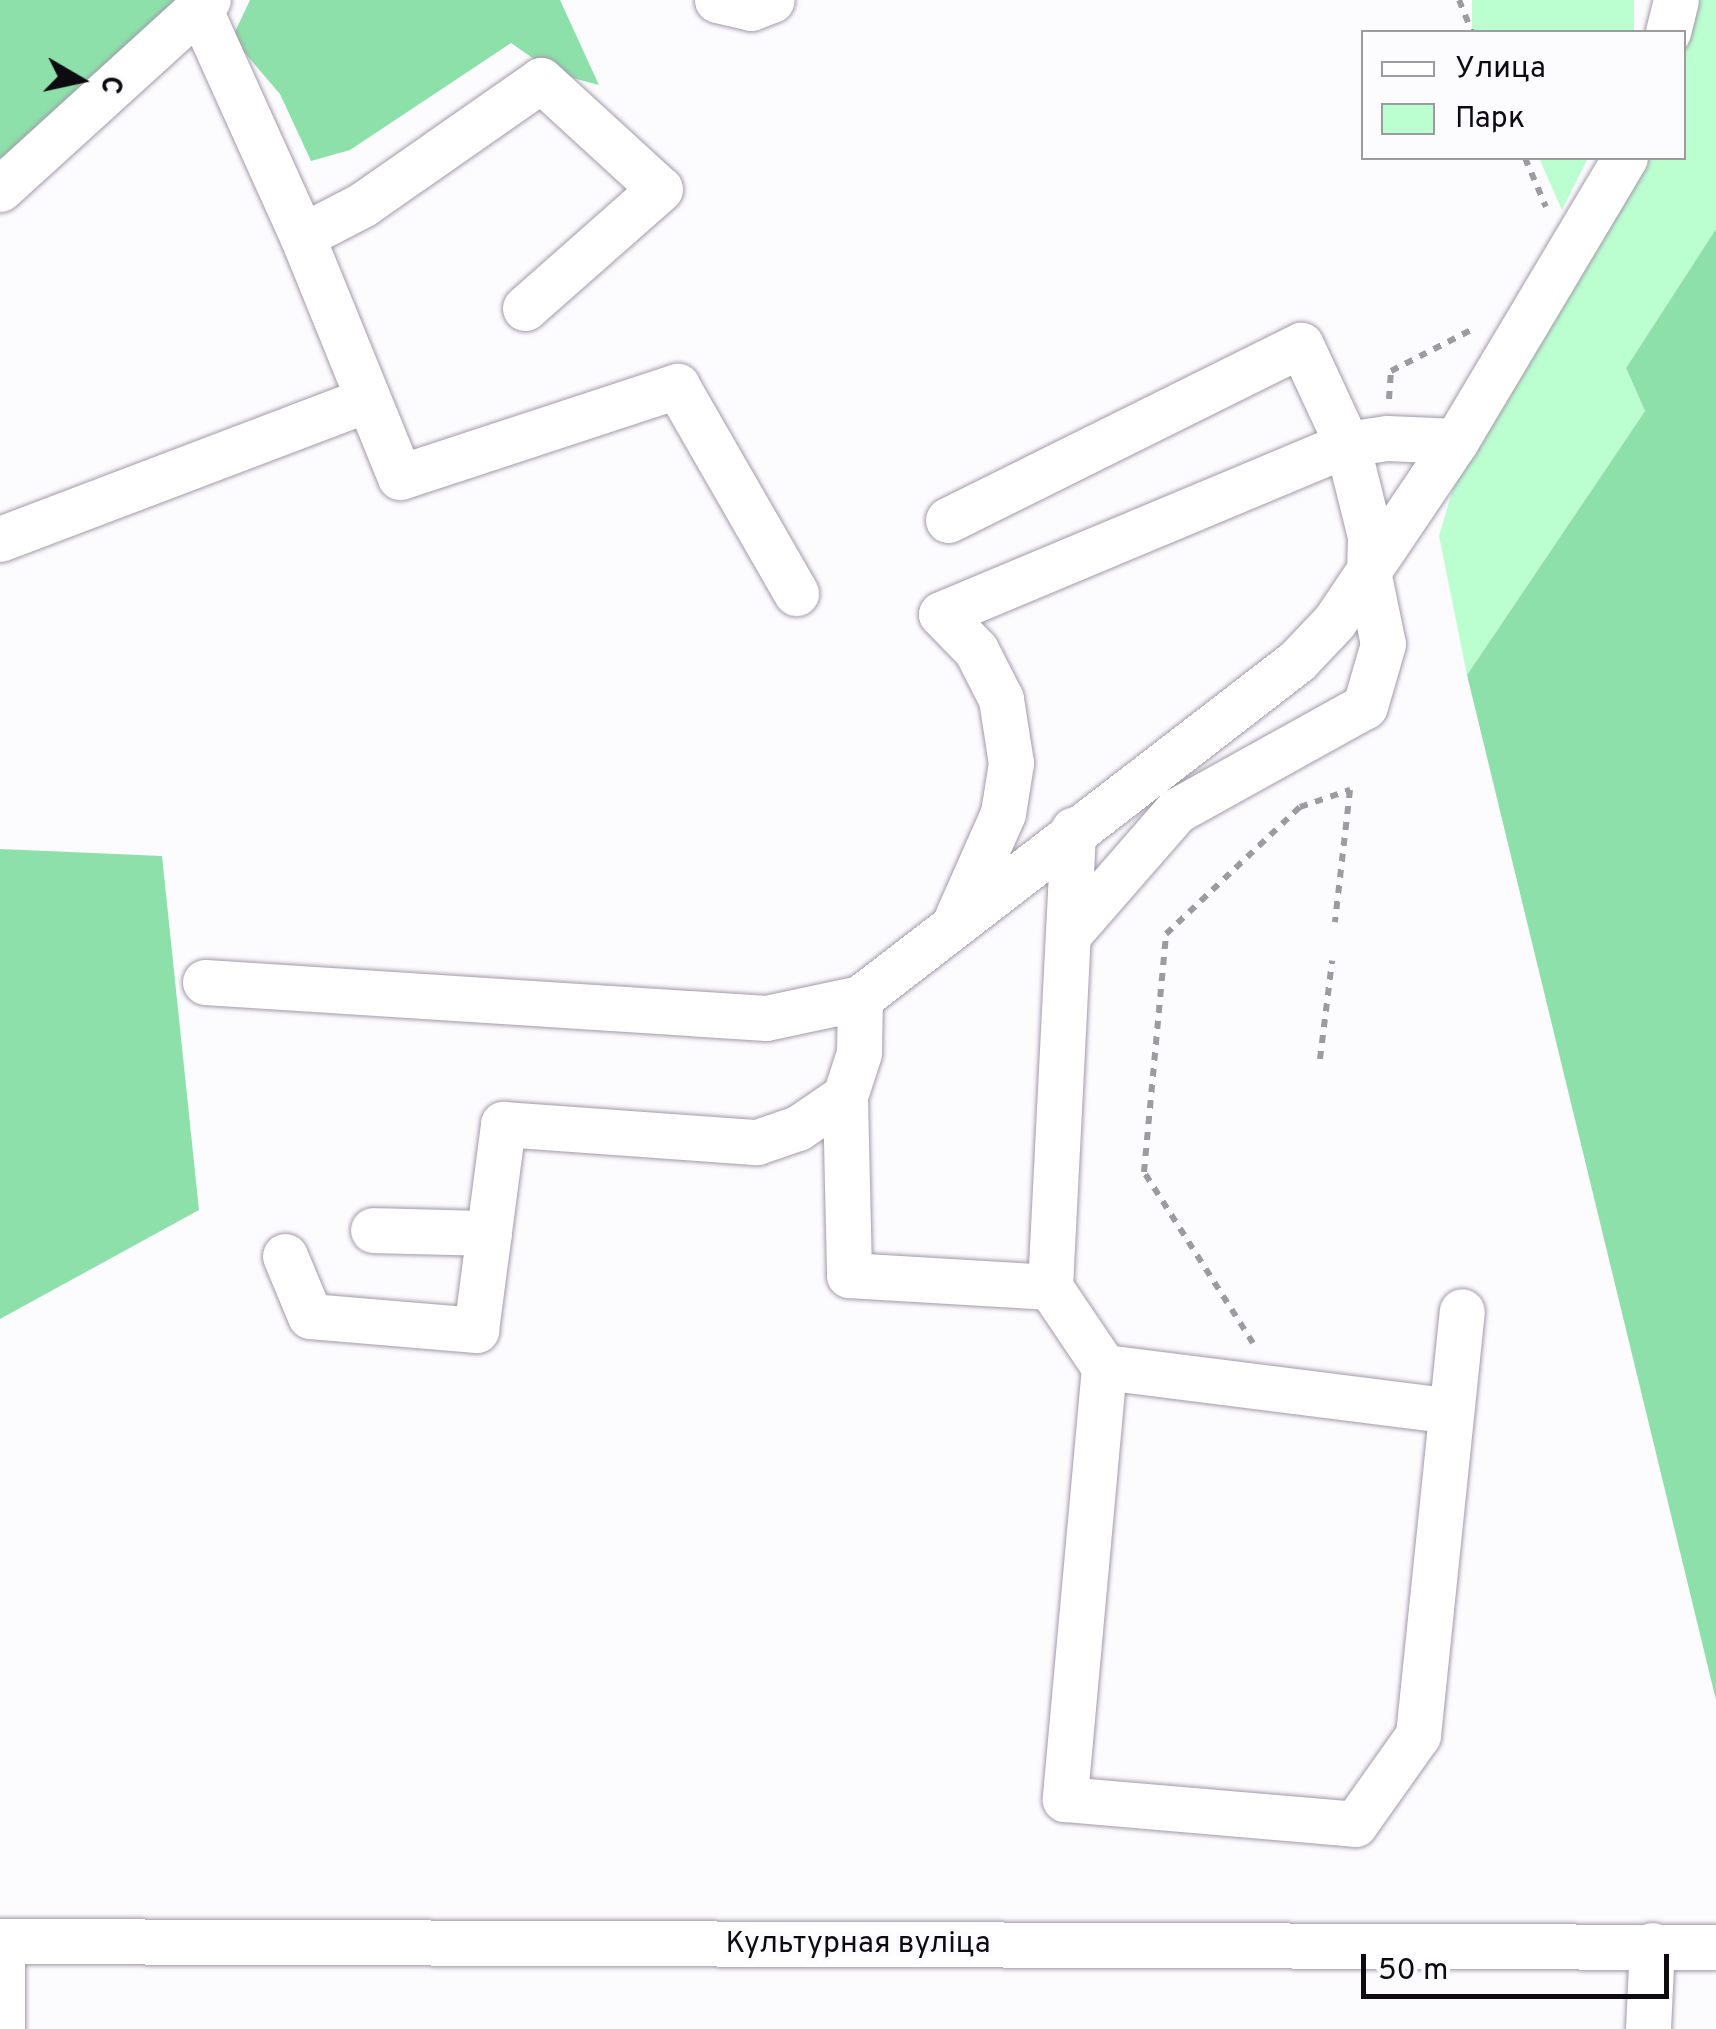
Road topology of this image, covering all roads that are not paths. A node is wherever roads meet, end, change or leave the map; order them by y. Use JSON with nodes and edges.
{"nodes":[{"id":1,"x":717,"y":0,"type":"edge"},
{"id":2,"x":772,"y":0,"type":"edge"},
{"id":3,"x":1676,"y":0,"type":"edge"},
{"id":4,"x":204,"y":4,"type":"edge"},
{"id":5,"x":1668,"y":30,"type":"edge"},
{"id":6,"x":1624,"y":160,"type":"edge"},
{"id":7,"x":0,"y":189,"type":"edge"},
{"id":8,"x":302,"y":236,"type":"junction"},
{"id":9,"x":525,"y":308,"type":"dead end"},
{"id":10,"x":364,"y":400,"type":"junction"},
{"id":11,"x":1456,"y":441,"type":"junction"},
{"id":12,"x":1347,"y":444,"type":"junction"},
{"id":13,"x":948,"y":520,"type":"dead end"},
{"id":14,"x":0,"y":539,"type":"edge"},
{"id":15,"x":1369,"y":576,"type":"junction"},
{"id":16,"x":796,"y":593,"type":"dead end"},
{"id":17,"x":1073,"y":830,"type":"junction"},
{"id":18,"x":950,"y":933,"type":"junction"},
{"id":19,"x":1070,"y":934,"type":"junction"},
{"id":20,"x":205,"y":982,"type":"dead end"},
{"id":21,"x":860,"y":998,"type":"junction"},
{"id":22,"x":845,"y":1096,"type":"junction"},
{"id":23,"x":373,"y":1230,"type":"dead end"},
{"id":24,"x":488,"y":1232,"type":"junction"},
{"id":25,"x":285,"y":1256,"type":"dead end"},
{"id":26,"x":1050,"y":1287,"type":"junction"},
{"id":27,"x":1462,"y":1311,"type":"dead end"},
{"id":28,"x":1104,"y":1367,"type":"junction"},
{"id":29,"x":1451,"y":1411,"type":"junction"},
{"id":30,"x":1,"y":1941,"type":"edge"},
{"id":31,"x":1652,"y":1946,"type":"junction"},
{"id":32,"x":1716,"y":1947,"type":"edge"},
{"id":33,"x":2,"y":2029,"type":"edge"},
{"id":34,"x":1648,"y":2029,"type":"edge"}],
"edges":[{"from":1,"to":2,"type":"street"},
{"from":3,"to":5,"type":"street"},
{"from":4,"to":7,"type":"street"},
{"from":4,"to":8,"type":"street"},
{"from":6,"to":11,"type":"street"},
{"from":8,"to":9,"type":"street"},
{"from":8,"to":10,"type":"street"},
{"from":10,"to":14,"type":"street"},
{"from":10,"to":16,"type":"street"},
{"from":11,"to":12,"type":"street"},
{"from":11,"to":15,"type":"street"},
{"from":12,"to":13,"type":"street"},
{"from":12,"to":15,"type":"street"},
{"from":12,"to":18,"type":"street"},
{"from":15,"to":17,"type":"street"},
{"from":15,"to":19,"type":"street"},
{"from":17,"to":18,"type":"street"},
{"from":17,"to":19,"type":"street"},
{"from":18,"to":21,"type":"street"},
{"from":19,"to":26,"type":"street"},
{"from":20,"to":21,"type":"street"},
{"from":21,"to":22,"type":"street"},
{"from":22,"to":24,"type":"street"},
{"from":22,"to":26,"type":"street"},
{"from":23,"to":24,"type":"street"},
{"from":24,"to":25,"type":"street"},
{"from":26,"to":28,"type":"street"},
{"from":27,"to":29,"type":"street"},
{"from":28,"to":29,"type":"street"},
{"from":28,"to":29,"type":"street"},
{"from":30,"to":31,"type":"street","name":"Культурная вуліца"},
{"from":30,"to":33,"type":"street"},
{"from":31,"to":32,"type":"street","name":"Культурная вуліца"},
{"from":31,"to":34,"type":"street"}]}
